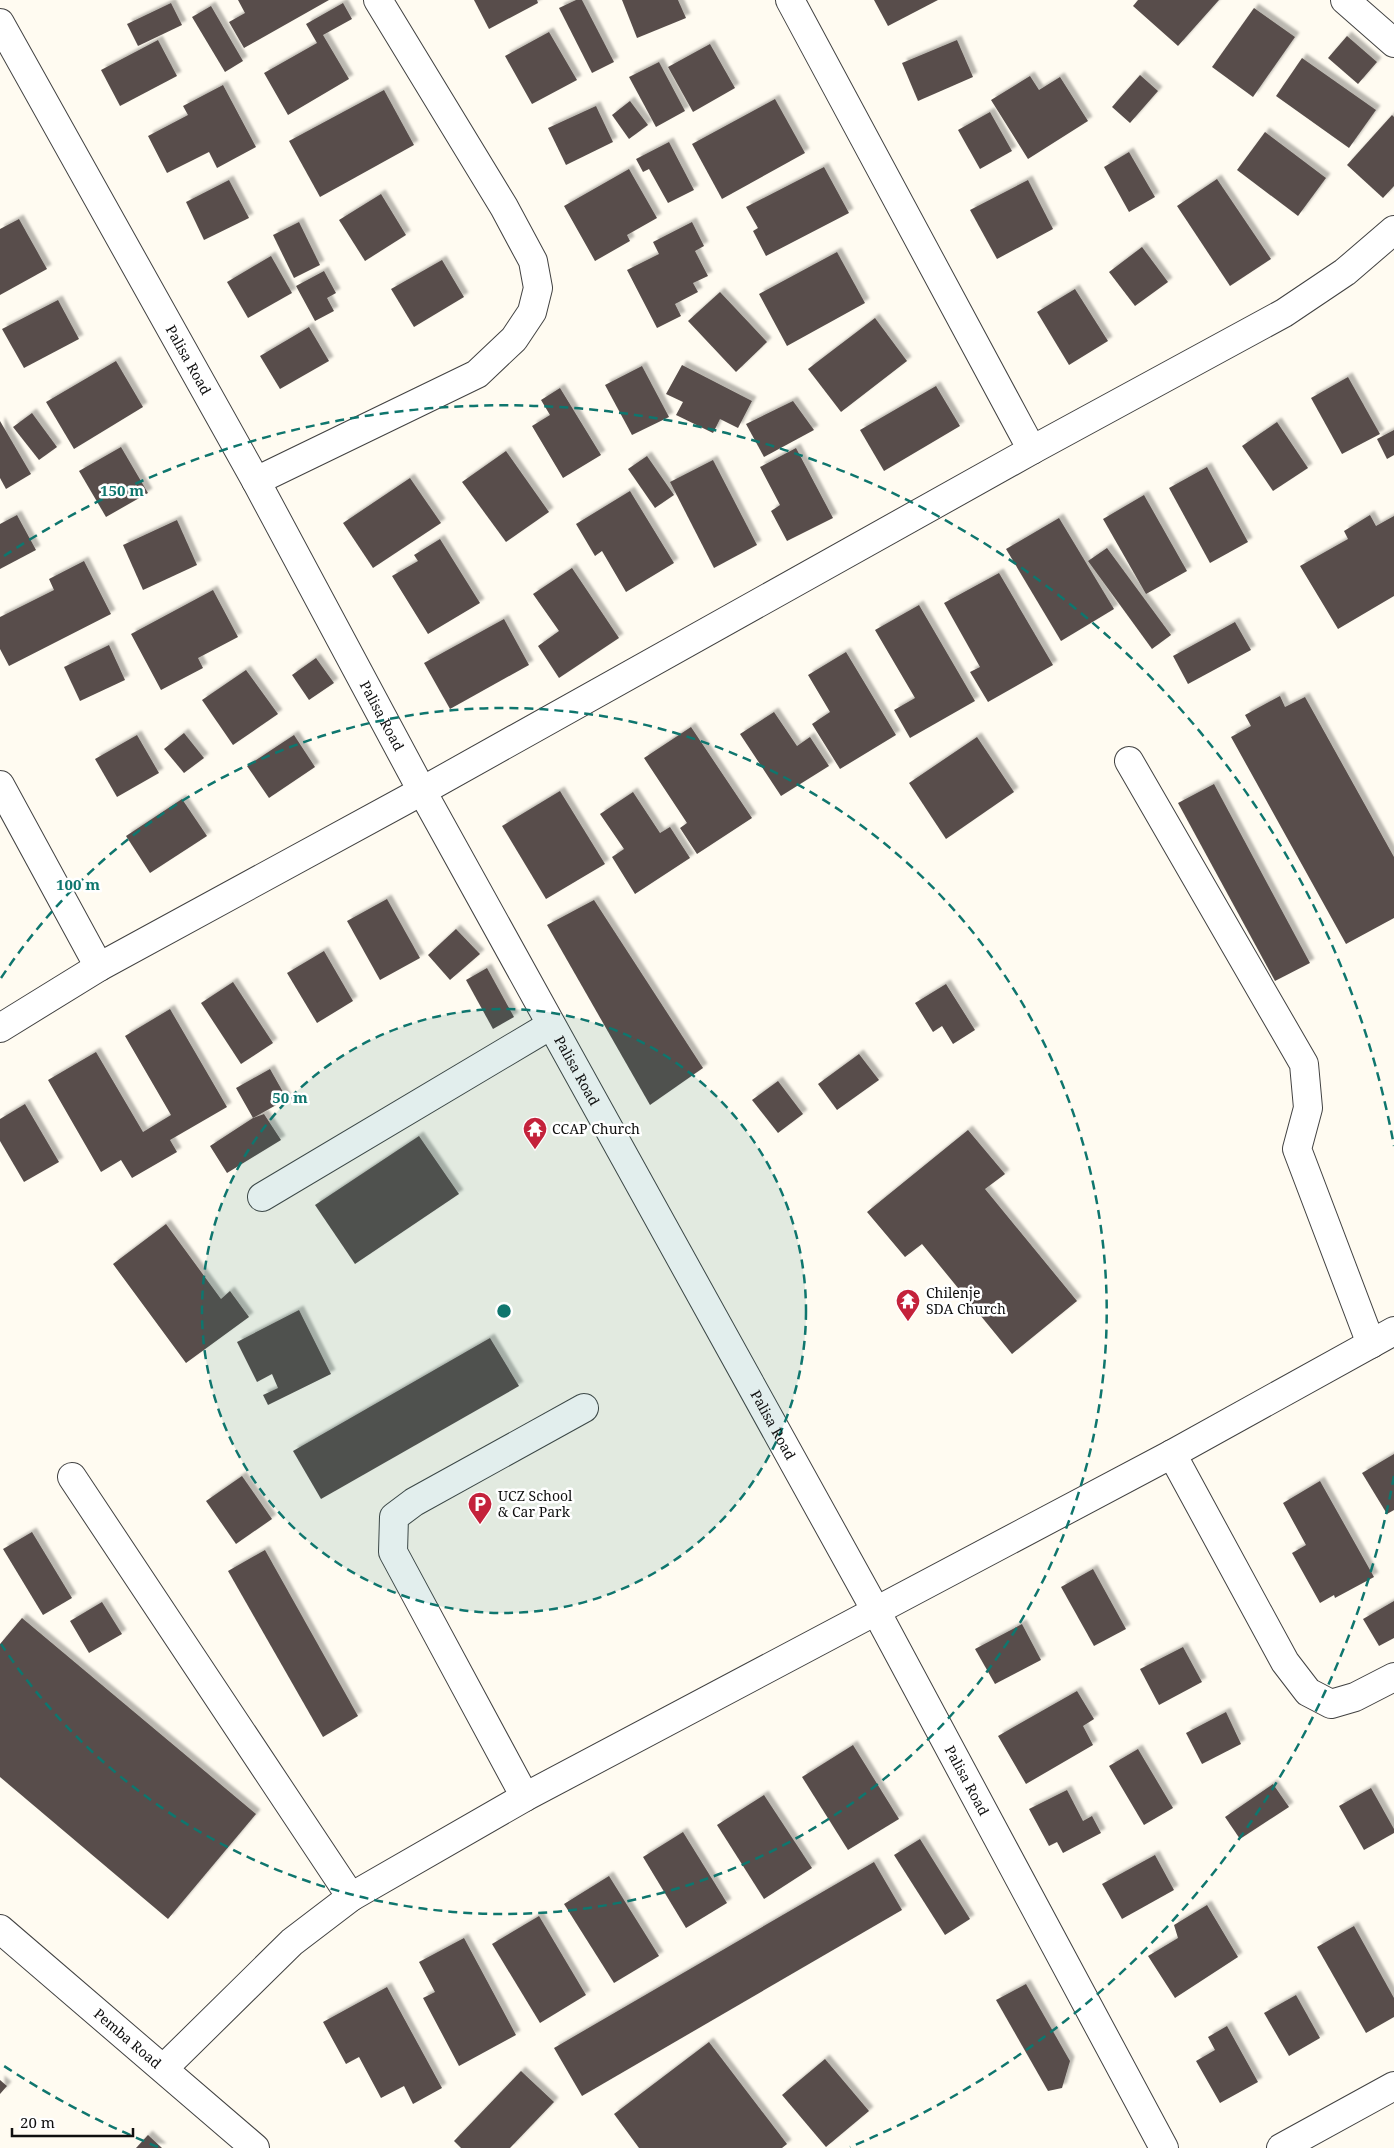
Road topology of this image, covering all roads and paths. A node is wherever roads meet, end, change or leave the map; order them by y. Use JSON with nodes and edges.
{"nodes":[{"id":1,"x":378,"y":0,"type":"edge"},
{"id":2,"x":790,"y":0,"type":"edge"},
{"id":3,"x":1345,"y":0,"type":"edge"},
{"id":4,"x":0,"y":23,"type":"edge"},
{"id":5,"x":1394,"y":43,"type":"edge"},
{"id":6,"x":1394,"y":230,"type":"edge"},
{"id":7,"x":1032,"y":450,"type":"junction"},
{"id":8,"x":256,"y":481,"type":"junction"},
{"id":9,"x":1129,"y":761,"type":"dead end"},
{"id":10,"x":0,"y":785,"type":"edge"},
{"id":11,"x":422,"y":791,"type":"junction"},
{"id":12,"x":99,"y":968,"type":"junction"},
{"id":13,"x":552,"y":1025,"type":"junction"},
{"id":14,"x":0,"y":1028,"type":"edge"},
{"id":15,"x":262,"y":1197,"type":"dead end"},
{"id":16,"x":1383,"y":1337,"type":"edge"},
{"id":17,"x":584,"y":1408,"type":"dead end"},
{"id":18,"x":1172,"y":1454,"type":"junction"},
{"id":19,"x":72,"y":1477,"type":"dead end"},
{"id":20,"x":876,"y":1611,"type":"junction"},
{"id":21,"x":1394,"y":1677,"type":"edge"},
{"id":22,"x":525,"y":1797,"type":"junction"},
{"id":23,"x":351,"y":1897,"type":"junction"},
{"id":24,"x":0,"y":1929,"type":"edge"},
{"id":25,"x":164,"y":2068,"type":"junction"},
{"id":26,"x":1394,"y":2086,"type":"edge"},
{"id":27,"x":255,"y":2148,"type":"edge"},
{"id":28,"x":1164,"y":2148,"type":"edge"},
{"id":29,"x":1281,"y":2148,"type":"edge"}],
"edges":[{"from":1,"to":8,"type":"street"},
{"from":2,"to":7,"type":"street"},
{"from":3,"to":5,"type":"street"},
{"from":4,"to":8,"type":"street","name":"Palisa Road"},
{"from":6,"to":7,"type":"street"},
{"from":7,"to":11,"type":"street"},
{"from":8,"to":11,"type":"street","name":"Palisa Road"},
{"from":9,"to":16,"type":"street"},
{"from":10,"to":12,"type":"street"},
{"from":11,"to":12,"type":"street"},
{"from":11,"to":13,"type":"street","name":"Palisa Road"},
{"from":12,"to":14,"type":"street"},
{"from":13,"to":15,"type":"street"},
{"from":13,"to":20,"type":"street","name":"Palisa Road"},
{"from":16,"to":18,"type":"street"},
{"from":17,"to":22,"type":"street"},
{"from":18,"to":20,"type":"street"},
{"from":18,"to":21,"type":"street"},
{"from":19,"to":23,"type":"street"},
{"from":20,"to":22,"type":"street"},
{"from":20,"to":28,"type":"street","name":"Palisa Road"},
{"from":22,"to":23,"type":"street"},
{"from":23,"to":25,"type":"street"},
{"from":24,"to":25,"type":"street","name":"Pemba Road"},
{"from":25,"to":27,"type":"street","name":"Pemba Road"},
{"from":26,"to":29,"type":"street"}]}
